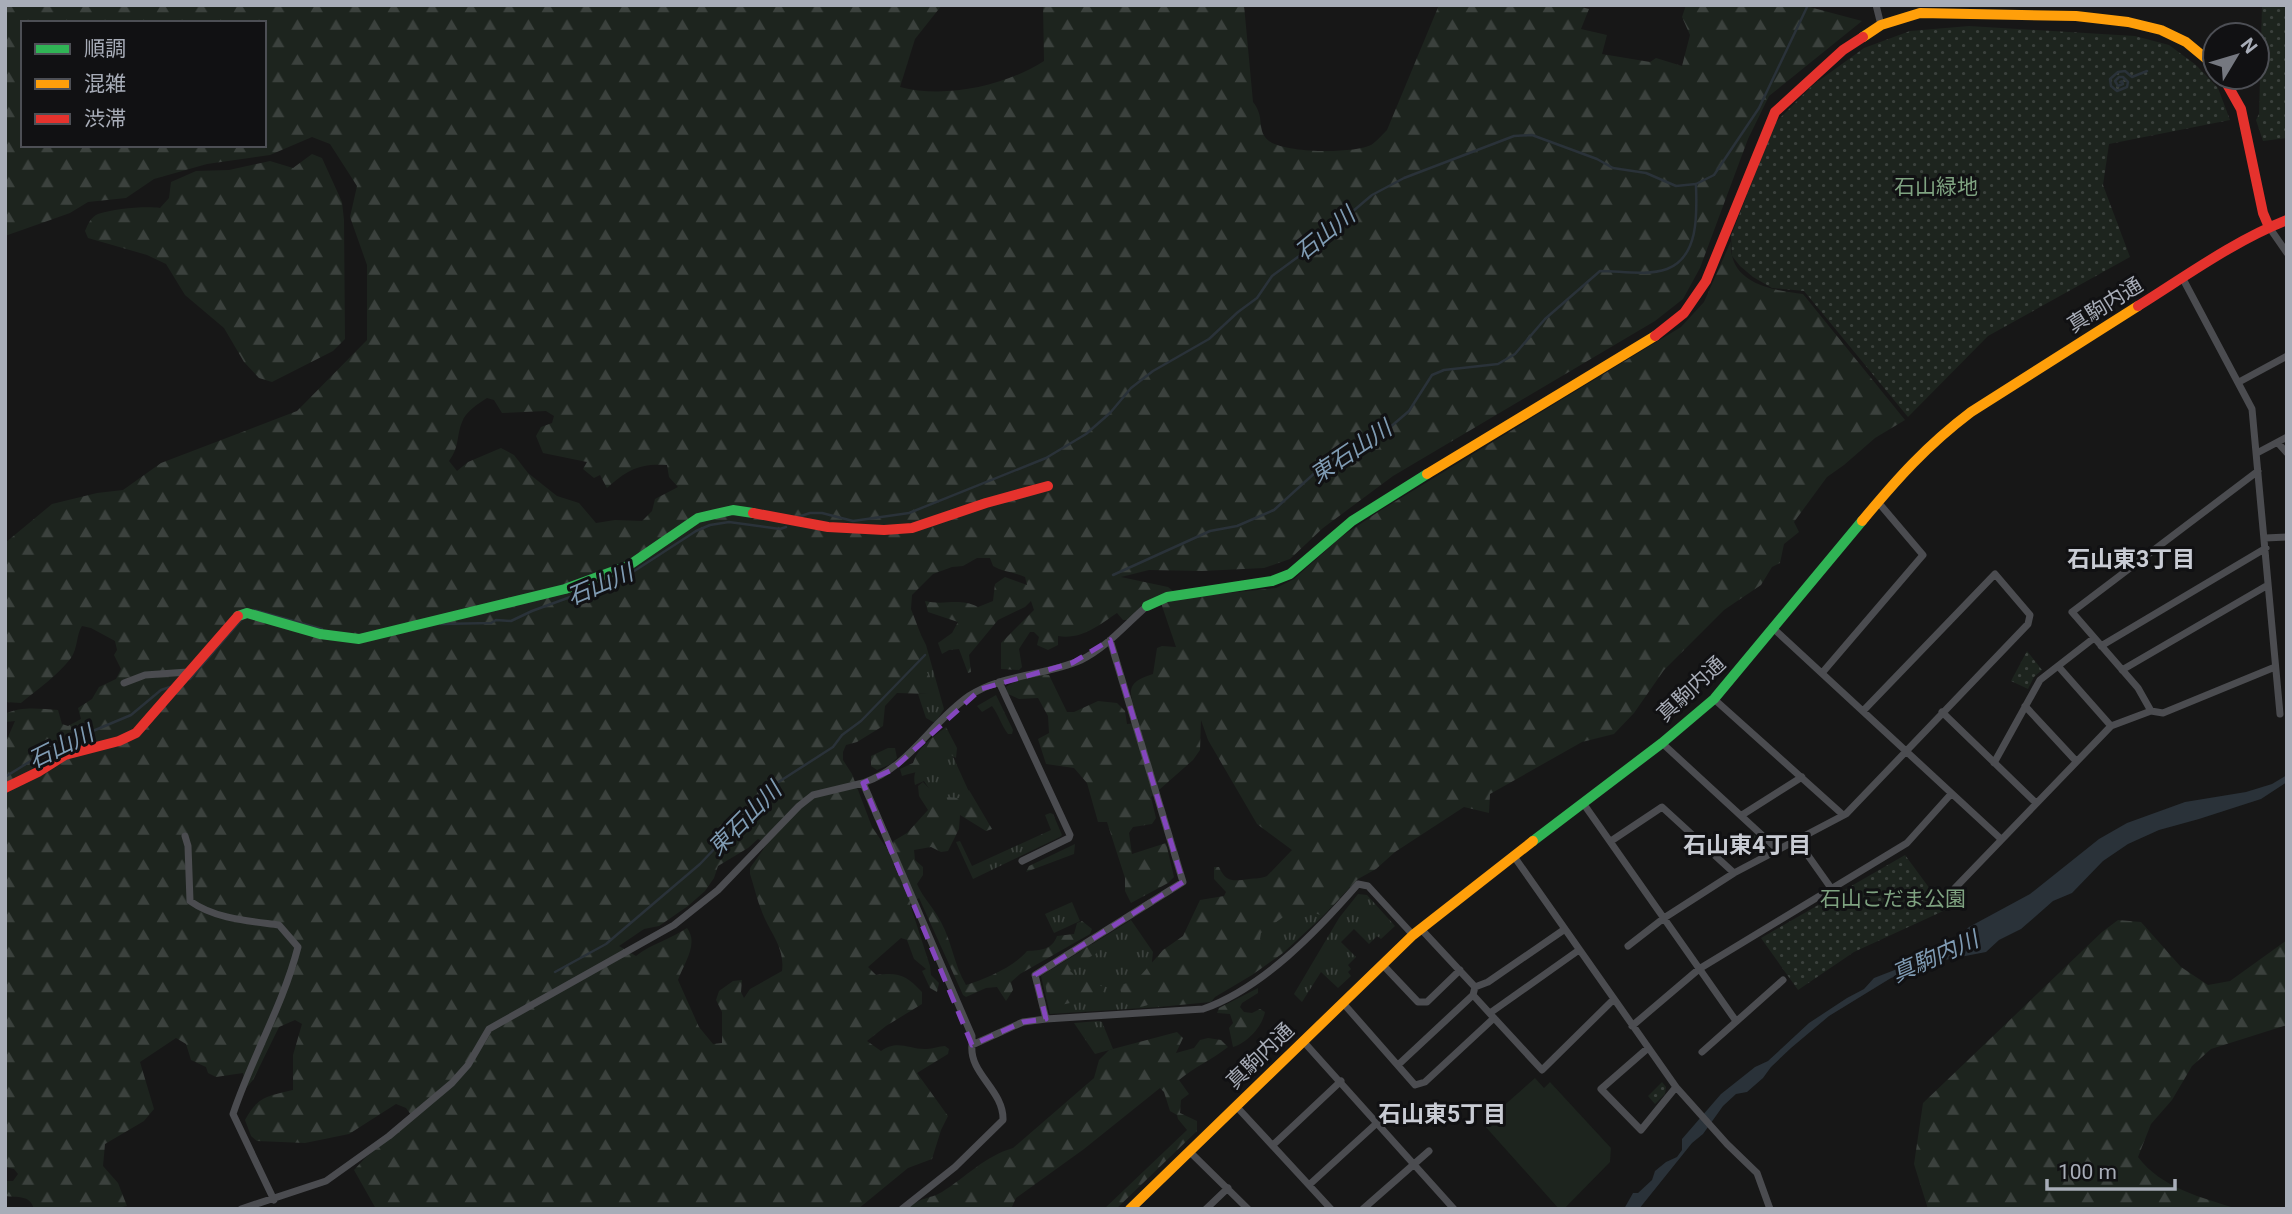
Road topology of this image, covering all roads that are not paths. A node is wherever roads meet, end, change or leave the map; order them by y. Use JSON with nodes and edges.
{"nodes":[{"id":1,"x":1876,"y":5,"type":"edge"},
{"id":2,"x":1881,"y":25,"type":"junction"},
{"id":3,"x":2201,"y":53,"type":"edge"},
{"id":4,"x":2231,"y":91,"type":"edge"},
{"id":5,"x":2287,"y":220,"type":"edge"},
{"id":6,"x":2269,"y":227,"type":"junction"},
{"id":7,"x":2287,"y":253,"type":"edge"},
{"id":8,"x":2183,"y":279,"type":"junction"},
{"id":9,"x":2287,"y":356,"type":"edge"},
{"id":10,"x":2239,"y":382,"type":"junction"},
{"id":11,"x":2287,"y":437,"type":"edge"},
{"id":12,"x":2278,"y":443,"type":"junction"},
{"id":13,"x":2257,"y":453,"type":"junction"},
{"id":14,"x":2287,"y":453,"type":"edge"},
{"id":15,"x":2258,"y":471,"type":"junction"},
{"id":16,"x":1048,"y":486,"type":"dead end"},
{"id":17,"x":1878,"y":502,"type":"junction"},
{"id":18,"x":2287,"y":537,"type":"edge"},
{"id":19,"x":2265,"y":538,"type":"junction"},
{"id":20,"x":2266,"y":548,"type":"junction"},
{"id":21,"x":2268,"y":585,"type":"junction"},
{"id":22,"x":1146,"y":606,"type":"joint"},
{"id":23,"x":1774,"y":629,"type":"junction"},
{"id":24,"x":2094,"y":638,"type":"junction"},
{"id":25,"x":1110,"y":640,"type":"junction"},
{"id":26,"x":2101,"y":646,"type":"junction"},
{"id":27,"x":2058,"y":666,"type":"junction"},
{"id":28,"x":2275,"y":667,"type":"junction"},
{"id":29,"x":2122,"y":670,"type":"junction"},
{"id":30,"x":1822,"y":673,"type":"junction"},
{"id":31,"x":185,"y":675,"type":"junction"},
{"id":32,"x":999,"y":682,"type":"junction"},
{"id":33,"x":124,"y":683,"type":"dead end"},
{"id":34,"x":1714,"y":699,"type":"junction"},
{"id":35,"x":2025,"y":706,"type":"junction"},
{"id":36,"x":1863,"y":711,"type":"junction"},
{"id":37,"x":2151,"y":711,"type":"junction"},
{"id":38,"x":1942,"y":712,"type":"junction"},
{"id":39,"x":2280,"y":714,"type":"dead end"},
{"id":40,"x":2111,"y":726,"type":"junction"},
{"id":41,"x":1662,"y":743,"type":"junction"},
{"id":42,"x":1905,"y":750,"type":"junction"},
{"id":43,"x":2076,"y":761,"type":"junction"},
{"id":44,"x":1994,"y":763,"type":"junction"},
{"id":45,"x":1802,"y":778,"type":"junction"},
{"id":46,"x":863,"y":783,"type":"junction"},
{"id":47,"x":5,"y":788,"type":"edge"},
{"id":48,"x":1951,"y":794,"type":"junction"},
{"id":49,"x":1582,"y":802,"type":"junction"},
{"id":50,"x":2035,"y":803,"type":"junction"},
{"id":51,"x":1842,"y":814,"type":"junction"},
{"id":52,"x":1742,"y":816,"type":"junction"},
{"id":53,"x":185,"y":836,"type":"dead end"},
{"id":54,"x":2001,"y":839,"type":"junction"},
{"id":55,"x":1797,"y":840,"type":"junction"},
{"id":56,"x":1611,"y":841,"type":"junction"},
{"id":57,"x":1778,"y":850,"type":"junction"},
{"id":58,"x":1513,"y":855,"type":"junction"},
{"id":59,"x":1022,"y":861,"type":"dead end"},
{"id":60,"x":1734,"y":873,"type":"junction"},
{"id":61,"x":1831,"y":888,"type":"junction"},
{"id":62,"x":1955,"y":888,"type":"dead end"},
{"id":63,"x":1664,"y":918,"type":"junction"},
{"id":64,"x":1565,"y":929,"type":"junction"},
{"id":65,"x":1417,"y":932,"type":"junction"},
{"id":66,"x":1629,"y":946,"type":"dead end"},
{"id":67,"x":1579,"y":950,"type":"junction"},
{"id":68,"x":1382,"y":964,"type":"junction"},
{"id":69,"x":1699,"y":969,"type":"junction"},
{"id":70,"x":1460,"y":970,"type":"junction"},
{"id":71,"x":1783,"y":980,"type":"dead end"},
{"id":72,"x":1474,"y":991,"type":"junction"},
{"id":73,"x":1614,"y":999,"type":"junction"},
{"id":74,"x":1343,"y":1003,"type":"junction"},
{"id":75,"x":1492,"y":1016,"type":"junction"},
{"id":76,"x":1046,"y":1020,"type":"junction"},
{"id":77,"x":1736,"y":1021,"type":"junction"},
{"id":78,"x":1633,"y":1026,"type":"junction"},
{"id":79,"x":1303,"y":1041,"type":"junction"},
{"id":80,"x":972,"y":1045,"type":"junction"},
{"id":81,"x":1648,"y":1048,"type":"junction"},
{"id":82,"x":1702,"y":1052,"type":"dead end"},
{"id":83,"x":1398,"y":1065,"type":"junction"},
{"id":84,"x":1341,"y":1082,"type":"junction"},
{"id":85,"x":1679,"y":1089,"type":"junction"},
{"id":86,"x":1236,"y":1106,"type":"junction"},
{"id":87,"x":1378,"y":1122,"type":"junction"},
{"id":88,"x":1273,"y":1144,"type":"junction"},
{"id":89,"x":1189,"y":1151,"type":"junction"},
{"id":90,"x":1429,"y":1151,"type":"dead end"},
{"id":91,"x":1415,"y":1164,"type":"junction"},
{"id":92,"x":1309,"y":1185,"type":"junction"},
{"id":93,"x":1228,"y":1188,"type":"junction"},
{"id":94,"x":274,"y":1200,"type":"junction"},
{"id":95,"x":1370,"y":1207,"type":"edge"},
{"id":96,"x":241,"y":1209,"type":"edge"},
{"id":97,"x":902,"y":1209,"type":"edge"},
{"id":98,"x":1130,"y":1209,"type":"edge"},
{"id":99,"x":1206,"y":1209,"type":"edge"},
{"id":100,"x":1248,"y":1209,"type":"edge"},
{"id":101,"x":1331,"y":1209,"type":"edge"},
{"id":102,"x":1454,"y":1209,"type":"edge"},
{"id":103,"x":1770,"y":1209,"type":"edge"}],
"edges":[{"from":1,"to":2,"type":"street"},
{"from":2,"to":3,"type":"main road"},
{"from":2,"to":22,"type":"main road"},
{"from":4,"to":6,"type":"main road"},
{"from":5,"to":6,"type":"main road","name":"真駒内通"},
{"from":6,"to":7,"type":"street"},
{"from":6,"to":8,"type":"main road","name":"真駒内通"},
{"from":8,"to":10,"type":"street"},
{"from":8,"to":17,"type":"main road","name":"真駒内通"},
{"from":9,"to":10,"type":"street"},
{"from":10,"to":13,"type":"street"},
{"from":11,"to":12,"type":"street"},
{"from":12,"to":13,"type":"street"},
{"from":12,"to":14,"type":"street"},
{"from":13,"to":15,"type":"street"},
{"from":15,"to":19,"type":"street"},
{"from":15,"to":24,"type":"street"},
{"from":16,"to":31,"type":"main road"},
{"from":17,"to":23,"type":"main road","name":"真駒内通"},
{"from":17,"to":30,"type":"street"},
{"from":18,"to":19,"type":"street"},
{"from":19,"to":20,"type":"street"},
{"from":20,"to":21,"type":"street"},
{"from":20,"to":26,"type":"street"},
{"from":21,"to":28,"type":"street"},
{"from":21,"to":29,"type":"street"},
{"from":22,"to":25,"type":"street"},
{"from":23,"to":30,"type":"street"},
{"from":23,"to":34,"type":"main road","name":"真駒内通"},
{"from":24,"to":26,"type":"street"},
{"from":24,"to":27,"type":"street"},
{"from":25,"to":32,"type":"street"},
{"from":25,"to":76,"type":"street"},
{"from":26,"to":29,"type":"street"},
{"from":27,"to":35,"type":"street"},
{"from":27,"to":40,"type":"street"},
{"from":28,"to":37,"type":"street"},
{"from":28,"to":39,"type":"street"},
{"from":29,"to":37,"type":"street"},
{"from":30,"to":36,"type":"street"},
{"from":31,"to":33,"type":"street"},
{"from":31,"to":47,"type":"main road"},
{"from":32,"to":46,"type":"street"},
{"from":32,"to":59,"type":"street"},
{"from":34,"to":41,"type":"main road","name":"真駒内通"},
{"from":34,"to":45,"type":"street"},
{"from":35,"to":43,"type":"street"},
{"from":35,"to":44,"type":"street"},
{"from":36,"to":38,"type":"street"},
{"from":36,"to":42,"type":"street"},
{"from":37,"to":40,"type":"street"},
{"from":38,"to":42,"type":"street"},
{"from":38,"to":44,"type":"street"},
{"from":40,"to":43,"type":"street"},
{"from":41,"to":49,"type":"main road","name":"真駒内通"},
{"from":41,"to":52,"type":"street"},
{"from":42,"to":48,"type":"street"},
{"from":42,"to":51,"type":"street"},
{"from":43,"to":50,"type":"street"},
{"from":44,"to":50,"type":"street"},
{"from":45,"to":51,"type":"street"},
{"from":45,"to":52,"type":"street"},
{"from":46,"to":80,"type":"street"},
{"from":46,"to":94,"type":"street"},
{"from":48,"to":54,"type":"street"},
{"from":48,"to":61,"type":"street"},
{"from":49,"to":56,"type":"street"},
{"from":49,"to":58,"type":"main road","name":"真駒内通"},
{"from":50,"to":54,"type":"street"},
{"from":51,"to":55,"type":"street"},
{"from":52,"to":57,"type":"street"},
{"from":53,"to":94,"type":"street"},
{"from":54,"to":62,"type":"street"},
{"from":55,"to":57,"type":"street"},
{"from":55,"to":61,"type":"street"},
{"from":56,"to":60,"type":"street"},
{"from":56,"to":63,"type":"street"},
{"from":57,"to":60,"type":"street"},
{"from":58,"to":64,"type":"street"},
{"from":58,"to":65,"type":"main road","name":"真駒内通"},
{"from":60,"to":63,"type":"street"},
{"from":61,"to":69,"type":"street"},
{"from":63,"to":66,"type":"street"},
{"from":63,"to":69,"type":"street"},
{"from":64,"to":67,"type":"street"},
{"from":64,"to":72,"type":"street"},
{"from":65,"to":68,"type":"main road","name":"真駒内通"},
{"from":65,"to":70,"type":"street"},
{"from":65,"to":76,"type":"street"},
{"from":67,"to":73,"type":"street"},
{"from":67,"to":75,"type":"street"},
{"from":68,"to":70,"type":"street"},
{"from":68,"to":74,"type":"main road","name":"真駒内通"},
{"from":69,"to":77,"type":"street"},
{"from":69,"to":78,"type":"street"},
{"from":70,"to":72,"type":"street"},
{"from":71,"to":77,"type":"street"},
{"from":72,"to":75,"type":"street"},
{"from":72,"to":83,"type":"street"},
{"from":73,"to":75,"type":"street"},
{"from":73,"to":78,"type":"street"},
{"from":74,"to":79,"type":"main road","name":"真駒内通"},
{"from":74,"to":83,"type":"street"},
{"from":75,"to":83,"type":"street"},
{"from":76,"to":80,"type":"street"},
{"from":77,"to":82,"type":"street"},
{"from":78,"to":81,"type":"street"},
{"from":79,"to":84,"type":"street"},
{"from":79,"to":86,"type":"main road","name":"真駒内通"},
{"from":80,"to":97,"type":"street"},
{"from":81,"to":85,"type":"street"},
{"from":81,"to":85,"type":"street"},
{"from":84,"to":87,"type":"street"},
{"from":84,"to":88,"type":"street"},
{"from":85,"to":103,"type":"street"},
{"from":86,"to":88,"type":"street"},
{"from":86,"to":89,"type":"main road","name":"真駒内通"},
{"from":87,"to":91,"type":"street"},
{"from":87,"to":92,"type":"street"},
{"from":88,"to":92,"type":"street"},
{"from":89,"to":93,"type":"street"},
{"from":89,"to":98,"type":"main road","name":"真駒内通"},
{"from":90,"to":91,"type":"street"},
{"from":91,"to":95,"type":"street"},
{"from":91,"to":102,"type":"street"},
{"from":92,"to":101,"type":"street"},
{"from":93,"to":99,"type":"street"},
{"from":93,"to":100,"type":"street"},
{"from":94,"to":96,"type":"street"}]}
